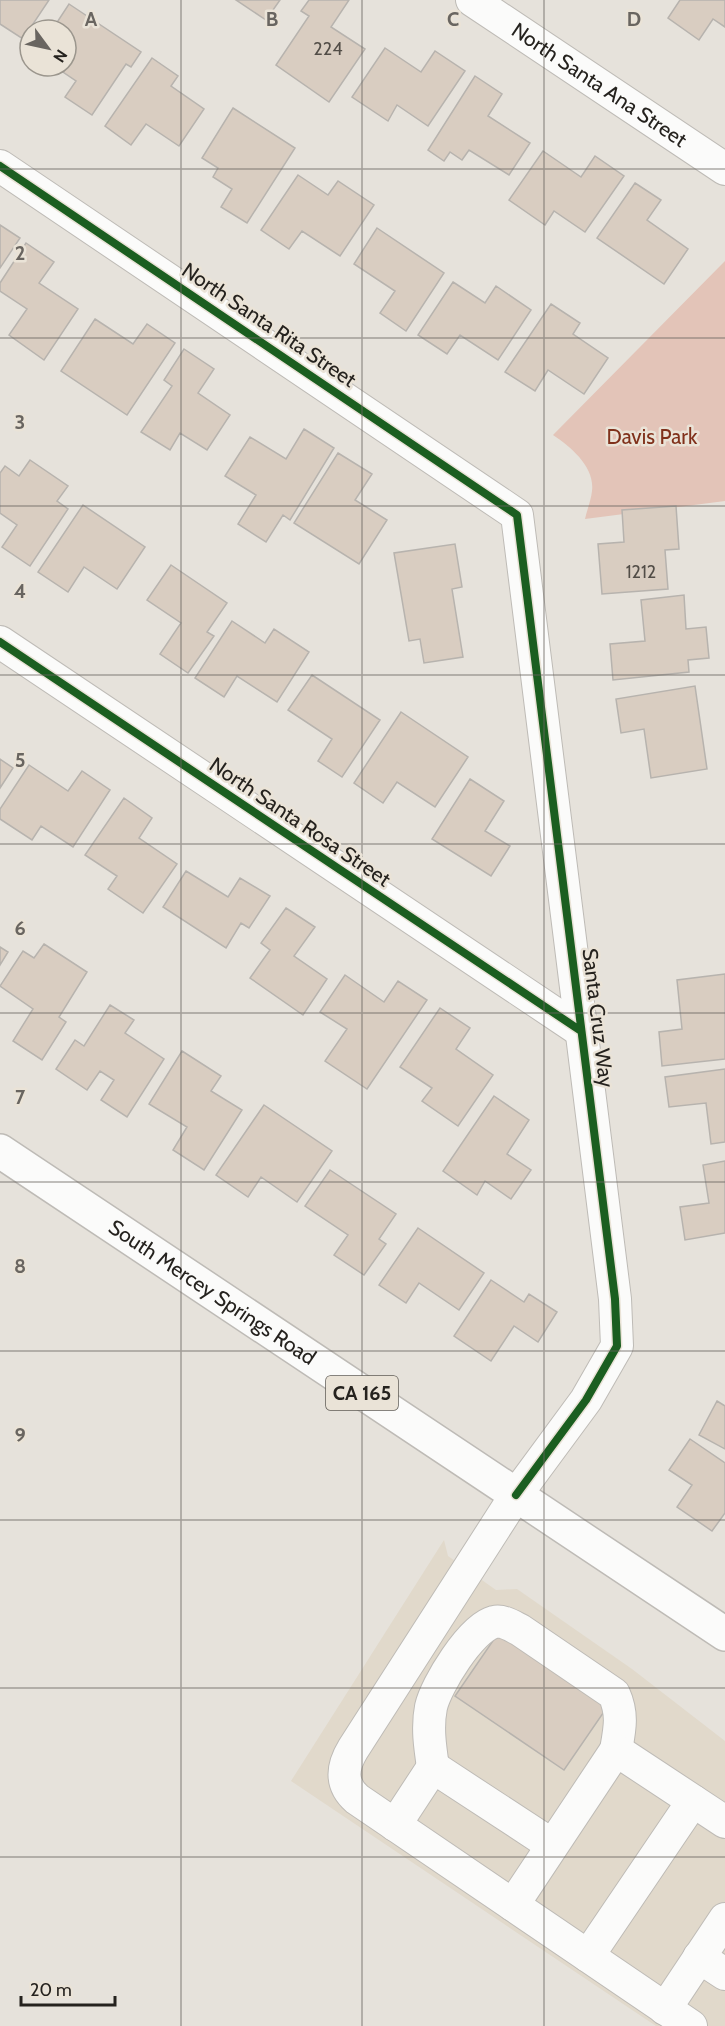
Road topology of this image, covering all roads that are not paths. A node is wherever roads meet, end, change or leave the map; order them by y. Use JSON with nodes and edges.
{"nodes":[{"id":1,"x":472,"y":0,"type":"edge"},
{"id":2,"x":0,"y":165,"type":"edge"},
{"id":3,"x":725,"y":169,"type":"edge"},
{"id":4,"x":517,"y":515,"type":"joint"},
{"id":5,"x":0,"y":642,"type":"edge"},
{"id":6,"x":581,"y":1031,"type":"junction"},
{"id":7,"x":0,"y":1151,"type":"edge"},
{"id":8,"x":516,"y":1495,"type":"junction"},
{"id":9,"x":725,"y":1634,"type":"edge"},
{"id":10,"x":616,"y":1749,"type":"junction"},
{"id":11,"x":433,"y":1767,"type":"junction"},
{"id":12,"x":693,"y":1801,"type":"junction"},
{"id":13,"x":725,"y":1822,"type":"edge"},
{"id":14,"x":395,"y":1824,"type":"junction"},
{"id":15,"x":552,"y":1845,"type":"junction"},
{"id":16,"x":513,"y":1905,"type":"junction"},
{"id":17,"x":725,"y":1919,"type":"edge"},
{"id":18,"x":588,"y":1956,"type":"junction"},
{"id":19,"x":699,"y":1957,"type":"junction"},
{"id":20,"x":725,"y":1974,"type":"edge"},
{"id":21,"x":665,"y":2009,"type":"junction"},
{"id":22,"x":691,"y":2026,"type":"edge"}],
"edges":[{"from":1,"to":3,"type":"street","name":"North Santa Ana Street"},
{"from":2,"to":4,"type":"street","name":"North Santa Rita Street"},
{"from":4,"to":6,"type":"street","name":"Santa Cruz Way"},
{"from":5,"to":6,"type":"street","name":"North Santa Rosa Street"},
{"from":6,"to":8,"type":"street","name":"Santa Cruz Way"},
{"from":7,"to":8,"type":"main road","name":"South Mercey Springs Road","number":"CA 165"},
{"from":8,"to":9,"type":"main road","name":"South Mercey Springs Road","number":"CA 165"},
{"from":8,"to":14,"type":"street","name":"Santa Cruz Way"},
{"from":10,"to":11,"type":"street"},
{"from":10,"to":12,"type":"street"},
{"from":10,"to":15,"type":"street"},
{"from":11,"to":14,"type":"street"},
{"from":11,"to":15,"type":"street"},
{"from":12,"to":13,"type":"street"},
{"from":12,"to":18,"type":"street"},
{"from":14,"to":16,"type":"street","name":"Santa Cruz Way"},
{"from":15,"to":16,"type":"street"},
{"from":16,"to":18,"type":"street","name":"Santa Cruz Way"},
{"from":17,"to":19,"type":"street"},
{"from":18,"to":21,"type":"street","name":"Santa Cruz Way"},
{"from":19,"to":20,"type":"street"},
{"from":19,"to":21,"type":"street"},
{"from":21,"to":22,"type":"street","name":"Santa Cruz Way"}]}
